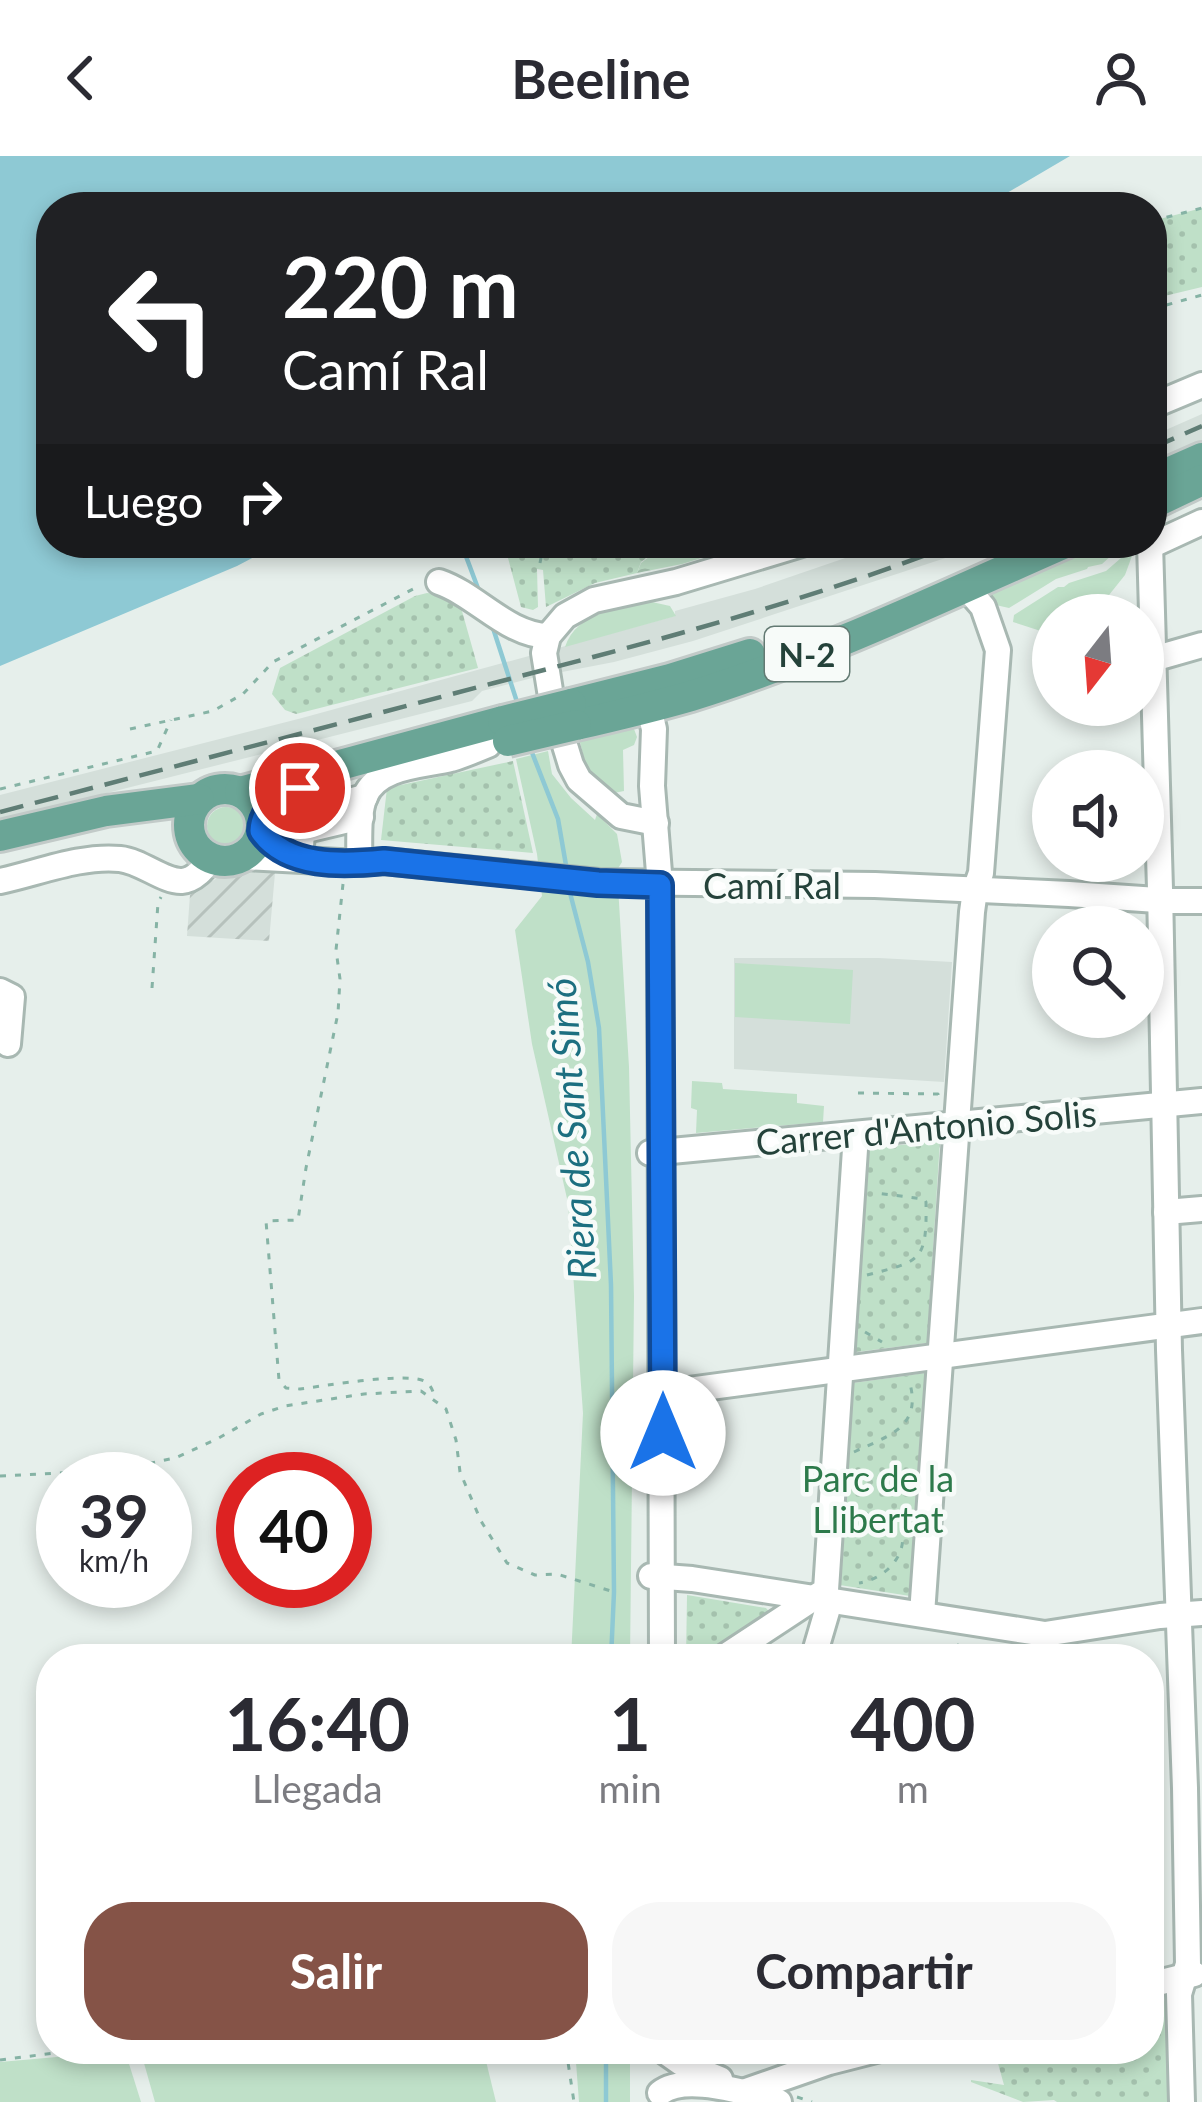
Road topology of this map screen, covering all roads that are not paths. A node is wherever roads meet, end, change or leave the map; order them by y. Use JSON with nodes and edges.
{"nodes":[{"id":1,"x":1202,"y":385,"type":"edge"},
{"id":2,"x":1167,"y":400,"type":"edge"},
{"id":3,"x":1202,"y":458,"type":"edge"},
{"id":4,"x":1167,"y":473,"type":"edge"},
{"id":5,"x":1202,"y":480,"type":"edge"},
{"id":6,"x":1167,"y":497,"type":"edge"},
{"id":7,"x":1202,"y":522,"type":"edge"},
{"id":8,"x":1167,"y":537,"type":"edge"},
{"id":9,"x":757,"y":558,"type":"edge"},
{"id":10,"x":979,"y":558,"type":"edge"},
{"id":11,"x":1031,"y":558,"type":"edge"},
{"id":12,"x":1150,"y":558,"type":"edge"},
{"id":13,"x":440,"y":582,"type":"road end"},
{"id":14,"x":961,"y":589,"type":"junction"},
{"id":15,"x":1151,"y":594,"type":"edge"},
{"id":16,"x":779,"y":644,"type":"junction"},
{"id":17,"x":546,"y":645,"type":"junction"},
{"id":18,"x":1202,"y":645,"type":"edge"},
{"id":19,"x":1164,"y":656,"type":"edge"},
{"id":20,"x":649,"y":708,"type":"junction"},
{"id":21,"x":567,"y":717,"type":"junction"},
{"id":22,"x":1157,"y":726,"type":"edge"},
{"id":23,"x":501,"y":734,"type":"junction"},
{"id":24,"x":240,"y":792,"type":"junction"},
{"id":25,"x":200,"y":800,"type":"junction"},
{"id":26,"x":363,"y":807,"type":"junction"},
{"id":27,"x":656,"y":823,"type":"junction"},
{"id":28,"x":255,"y":835,"type":"junction"},
{"id":29,"x":0,"y":836,"type":"edge"},
{"id":30,"x":201,"y":849,"type":"junction"},
{"id":31,"x":0,"y":853,"type":"edge"},
{"id":32,"x":300,"y":858,"type":"junction"},
{"id":33,"x":351,"y":870,"type":"junction"},
{"id":34,"x":0,"y":881,"type":"edge"},
{"id":35,"x":660,"y":885,"type":"junction"},
{"id":36,"x":975,"y":890,"type":"junction"},
{"id":37,"x":1166,"y":901,"type":"junction"},
{"id":38,"x":1202,"y":901,"type":"edge"},
{"id":39,"x":0,"y":991,"type":"edge"},
{"id":40,"x":8,"y":1044,"type":"dead end"},
{"id":41,"x":1202,"y":1101,"type":"edge"},
{"id":42,"x":1164,"y":1104,"type":"junction"},
{"id":43,"x":957,"y":1125,"type":"junction"},
{"id":44,"x":856,"y":1134,"type":"junction"},
{"id":45,"x":656,"y":1153,"type":"junction"},
{"id":46,"x":1202,"y":1209,"type":"edge"},
{"id":47,"x":1166,"y":1212,"type":"junction"},
{"id":48,"x":1202,"y":1321,"type":"edge"},
{"id":49,"x":1168,"y":1326,"type":"junction"},
{"id":50,"x":940,"y":1357,"type":"junction"},
{"id":51,"x":842,"y":1371,"type":"junction"},
{"id":52,"x":656,"y":1395,"type":"junction"},
{"id":53,"x":656,"y":1577,"type":"junction"},
{"id":54,"x":823,"y":1592,"type":"junction"},
{"id":55,"x":922,"y":1614,"type":"junction"},
{"id":56,"x":1190,"y":1614,"type":"edge"},
{"id":57,"x":661,"y":1644,"type":"edge"},
{"id":58,"x":744,"y":1644,"type":"edge"},
{"id":59,"x":815,"y":1644,"type":"edge"},
{"id":60,"x":1193,"y":1786,"type":"edge"},
{"id":61,"x":1193,"y":1974,"type":"edge"},
{"id":62,"x":661,"y":2064,"type":"edge"},
{"id":63,"x":684,"y":2064,"type":"edge"},
{"id":64,"x":809,"y":2064,"type":"edge"},
{"id":65,"x":743,"y":2092,"type":"junction"},
{"id":66,"x":660,"y":2097,"type":"edge"},
{"id":67,"x":778,"y":2102,"type":"edge"},
{"id":68,"x":1182,"y":2102,"type":"edge"}],
"edges":[{"from":1,"to":2,"type":"street"},
{"from":3,"to":4,"type":"main road"},
{"from":5,"to":6,"type":"main road"},
{"from":7,"to":8,"type":"street"},
{"from":9,"to":17,"type":"street"},
{"from":10,"to":16,"type":"main road","number":"N-2"},
{"from":11,"to":14,"type":"main road","number":"N-2"},
{"from":12,"to":15,"type":"street"},
{"from":13,"to":17,"type":"street"},
{"from":14,"to":20,"type":"main road","number":"N-2"},
{"from":14,"to":36,"type":"street"},
{"from":16,"to":20,"type":"main road"},
{"from":16,"to":21,"type":"main road","number":"N-2"},
{"from":17,"to":21,"type":"street"},
{"from":18,"to":19,"type":"street"},
{"from":20,"to":21,"type":"main road","number":"N-2"},
{"from":20,"to":27,"type":"street"},
{"from":21,"to":23,"type":"main road","number":"N-2","bridge":true},
{"from":21,"to":27,"type":"street"},
{"from":22,"to":37,"type":"street"},
{"from":23,"to":24,"type":"main road","number":"N-2"},
{"from":23,"to":26,"type":"street"},
{"from":23,"to":28,"type":"main road","number":"N-2"},
{"from":24,"to":25,"type":"main road"},
{"from":24,"to":28,"type":"main road"},
{"from":25,"to":29,"type":"main road"},
{"from":25,"to":30,"type":"main road"},
{"from":26,"to":32,"type":"street"},
{"from":26,"to":33,"type":"street"},
{"from":27,"to":35,"type":"street"},
{"from":28,"to":30,"type":"main road"},
{"from":28,"to":32,"type":"street","name":"Camí Ral"},
{"from":30,"to":31,"type":"main road"},
{"from":30,"to":34,"type":"street"},
{"from":32,"to":33,"type":"street","name":"Camí Ral"},
{"from":33,"to":35,"type":"street","name":"Camí Ral"},
{"from":35,"to":36,"type":"street","name":"Camí Ral"},
{"from":35,"to":45,"type":"street"},
{"from":36,"to":37,"type":"street","name":"Camí Ral"},
{"from":36,"to":43,"type":"street"},
{"from":37,"to":38,"type":"street","name":"Camí Ral"},
{"from":37,"to":42,"type":"street"},
{"from":39,"to":40,"type":"street"},
{"from":41,"to":42,"type":"street","name":"Carrer d'Antonio Solis"},
{"from":42,"to":43,"type":"street","name":"Carrer d'Antonio Solis"},
{"from":42,"to":47,"type":"street"},
{"from":43,"to":44,"type":"street","name":"Carrer d'Antonio Solis"},
{"from":43,"to":50,"type":"street"},
{"from":44,"to":45,"type":"street","name":"Carrer d'Antonio Solis"},
{"from":44,"to":51,"type":"street"},
{"from":45,"to":52,"type":"street"},
{"from":46,"to":47,"type":"street"},
{"from":47,"to":49,"type":"street"},
{"from":48,"to":49,"type":"street"},
{"from":49,"to":50,"type":"street"},
{"from":49,"to":56,"type":"street"},
{"from":50,"to":51,"type":"street"},
{"from":50,"to":55,"type":"street"},
{"from":51,"to":52,"type":"street"},
{"from":51,"to":54,"type":"street"},
{"from":52,"to":53,"type":"street"},
{"from":53,"to":54,"type":"street"},
{"from":53,"to":57,"type":"street"},
{"from":54,"to":55,"type":"street"},
{"from":54,"to":58,"type":"street"},
{"from":54,"to":59,"type":"street"},
{"from":55,"to":56,"type":"street"},
{"from":56,"to":60,"type":"street"},
{"from":60,"to":61,"type":"street"},
{"from":61,"to":68,"type":"street"},
{"from":62,"to":66,"type":"street"},
{"from":63,"to":65,"type":"street"},
{"from":64,"to":65,"type":"street"},
{"from":65,"to":66,"type":"street"},
{"from":65,"to":67,"type":"street"}]}
